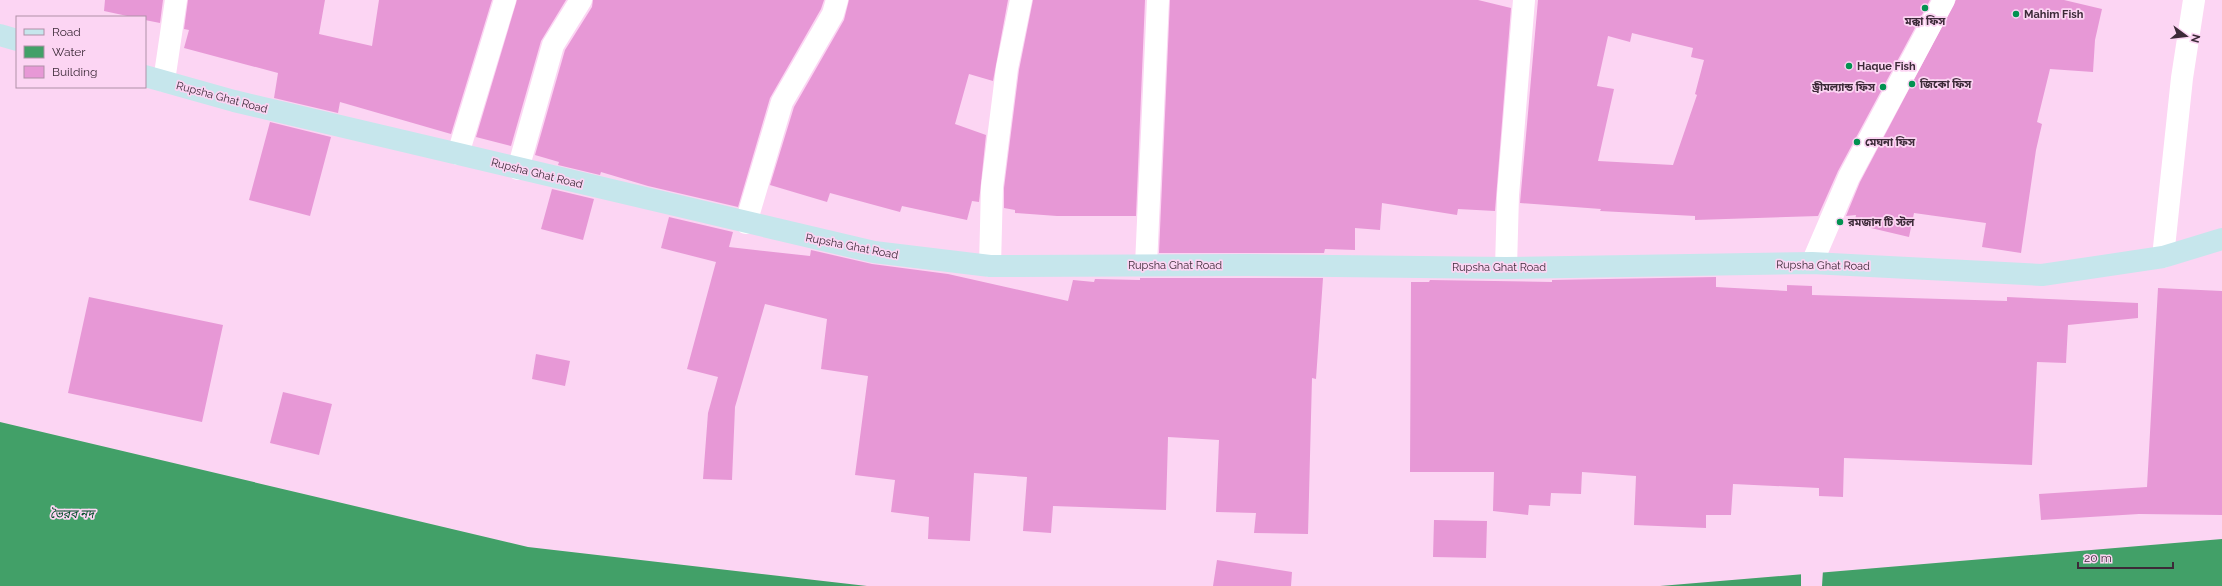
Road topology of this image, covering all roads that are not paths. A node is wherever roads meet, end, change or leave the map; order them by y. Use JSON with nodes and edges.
{"nodes":[{"id":1,"x":176,"y":0,"type":"edge"},
{"id":2,"x":505,"y":0,"type":"edge"},
{"id":3,"x":581,"y":0,"type":"edge"},
{"id":4,"x":837,"y":0,"type":"edge"},
{"id":5,"x":1021,"y":0,"type":"edge"},
{"id":6,"x":1158,"y":0,"type":"edge"},
{"id":7,"x":1524,"y":0,"type":"edge"},
{"id":8,"x":1944,"y":0,"type":"edge"},
{"id":9,"x":2194,"y":0,"type":"edge"},
{"id":10,"x":0,"y":35,"type":"edge"},
{"id":11,"x":16,"y":40,"type":"edge"},
{"id":12,"x":154,"y":78,"type":"edge"},
{"id":13,"x":458,"y":154,"type":"junction"},
{"id":14,"x":518,"y":169,"type":"junction"},
{"id":15,"x":746,"y":223,"type":"junction"},
{"id":16,"x":2222,"y":239,"type":"edge"},
{"id":17,"x":2163,"y":257,"type":"junction"},
{"id":18,"x":1812,"y":263,"type":"junction"},
{"id":19,"x":1146,"y":265,"type":"junction"},
{"id":20,"x":990,"y":266,"type":"junction"},
{"id":21,"x":1506,"y":268,"type":"junction"}],
"edges":[{"from":1,"to":12,"type":"street"},
{"from":2,"to":13,"type":"street"},
{"from":3,"to":14,"type":"street"},
{"from":4,"to":15,"type":"street"},
{"from":5,"to":20,"type":"street"},
{"from":6,"to":19,"type":"street"},
{"from":7,"to":21,"type":"street"},
{"from":8,"to":18,"type":"street"},
{"from":9,"to":17,"type":"street"},
{"from":10,"to":11,"type":"street"},
{"from":12,"to":13,"type":"street","name":"Rupsha Ghat Road"},
{"from":13,"to":14,"type":"street","name":"Rupsha Ghat Road"},
{"from":14,"to":15,"type":"street","name":"Rupsha Ghat Road"},
{"from":15,"to":20,"type":"street","name":"Rupsha Ghat Road"},
{"from":16,"to":17,"type":"street","name":"Rupsha Ghat Road"},
{"from":17,"to":18,"type":"street","name":"Rupsha Ghat Road"},
{"from":18,"to":21,"type":"street","name":"Rupsha Ghat Road"},
{"from":19,"to":20,"type":"street","name":"Rupsha Ghat Road"},
{"from":19,"to":21,"type":"street","name":"Rupsha Ghat Road"}]}
